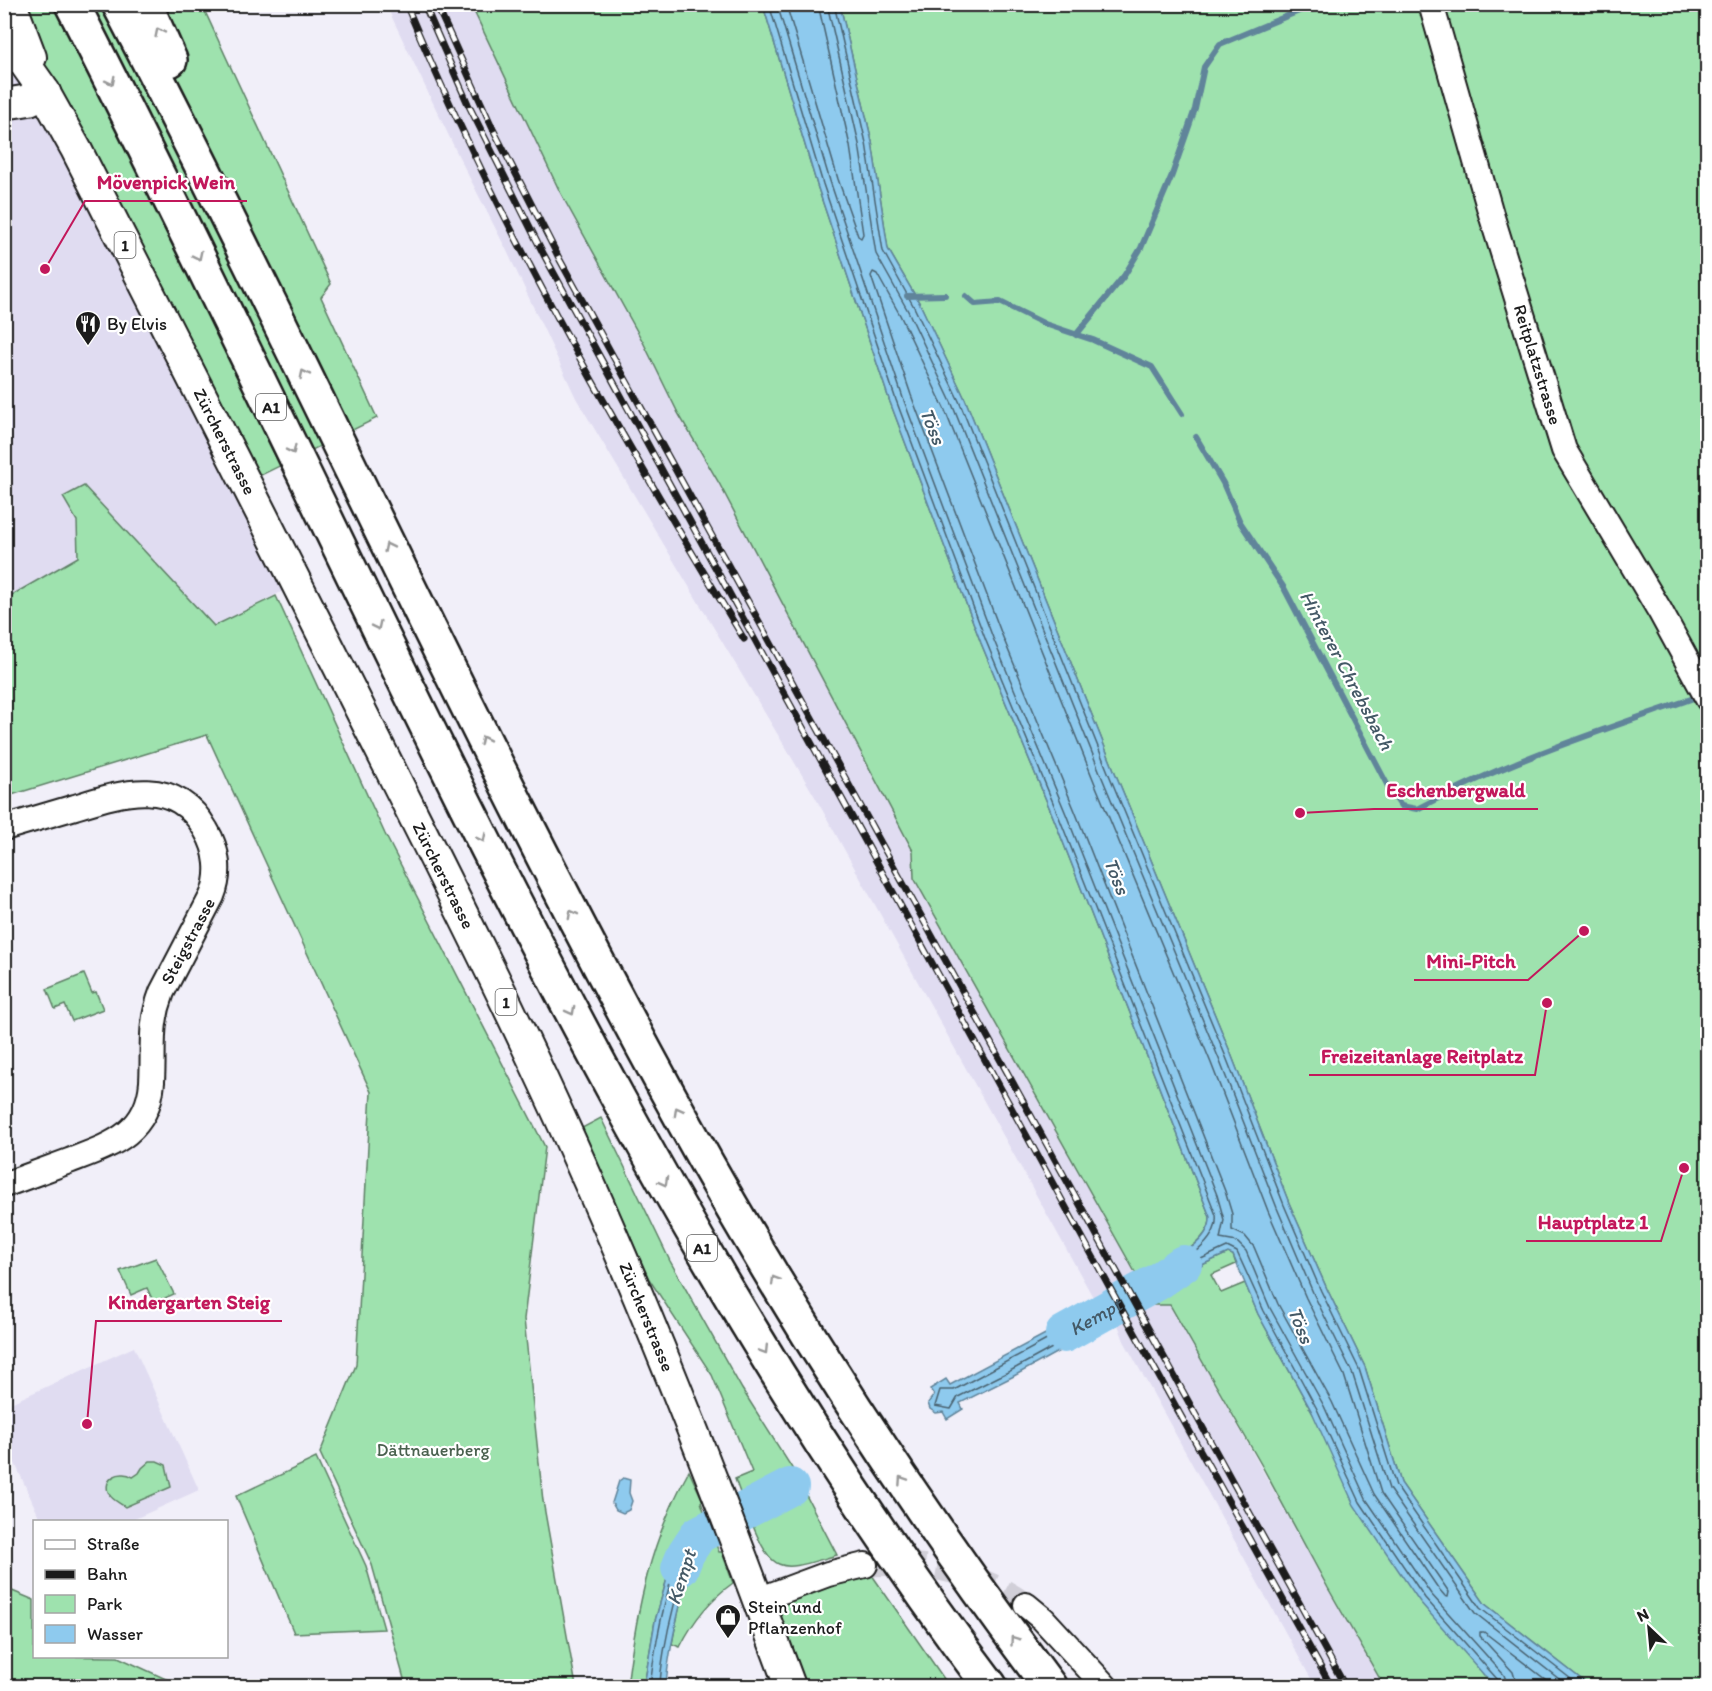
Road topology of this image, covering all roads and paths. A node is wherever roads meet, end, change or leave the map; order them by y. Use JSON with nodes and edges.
{"nodes":[{"id":1,"x":11,"y":4,"type":"edge"},
{"id":2,"x":72,"y":4,"type":"edge"},
{"id":3,"x":119,"y":4,"type":"edge"},
{"id":4,"x":145,"y":4,"type":"edge"},
{"id":5,"x":1431,"y":4,"type":"edge"},
{"id":6,"x":4,"y":34,"type":"edge"},
{"id":7,"x":44,"y":90,"type":"junction"},
{"id":8,"x":4,"y":104,"type":"edge"},
{"id":9,"x":231,"y":225,"type":"junction"},
{"id":10,"x":1707,"y":699,"type":"edge"},
{"id":11,"x":4,"y":828,"type":"edge"},
{"id":12,"x":4,"y":1185,"type":"edge"},
{"id":13,"x":865,"y":1565,"type":"tunnel mouth"},
{"id":14,"x":758,"y":1600,"type":"junction"},
{"id":15,"x":1026,"y":1605,"type":"tunnel mouth"},
{"id":16,"x":790,"y":1686,"type":"edge"},
{"id":17,"x":990,"y":1686,"type":"edge"},
{"id":18,"x":1049,"y":1686,"type":"edge"},
{"id":19,"x":1105,"y":1686,"type":"edge"}],
"edges":[{"from":1,"to":7,"type":"main road","name":"Zürcherstrasse","number":"1"},
{"from":2,"to":17,"type":"highway","number":"A1","one_way":true},
{"from":3,"to":9,"type":"highway","number":"A1"},
{"from":9,"to":4,"type":"highway","number":"A1","one_way":true},
{"from":5,"to":10,"type":"street","name":"Reitplatzstrasse"},
{"from":6,"to":7,"type":"main road","name":"Zürcherstrasse","number":"1"},
{"from":7,"to":8,"type":"main road"},
{"from":7,"to":14,"type":"main road","name":"Zürcherstrasse","number":"1"},
{"from":18,"to":9,"type":"highway","number":"A1","one_way":true},
{"from":11,"to":12,"type":"street","name":"Steigstrasse"},
{"from":13,"to":14,"type":"street"},
{"from":14,"to":16,"type":"main road","name":"Zürcherstrasse","number":"1"},
{"from":15,"to":19,"type":"street"}]}
